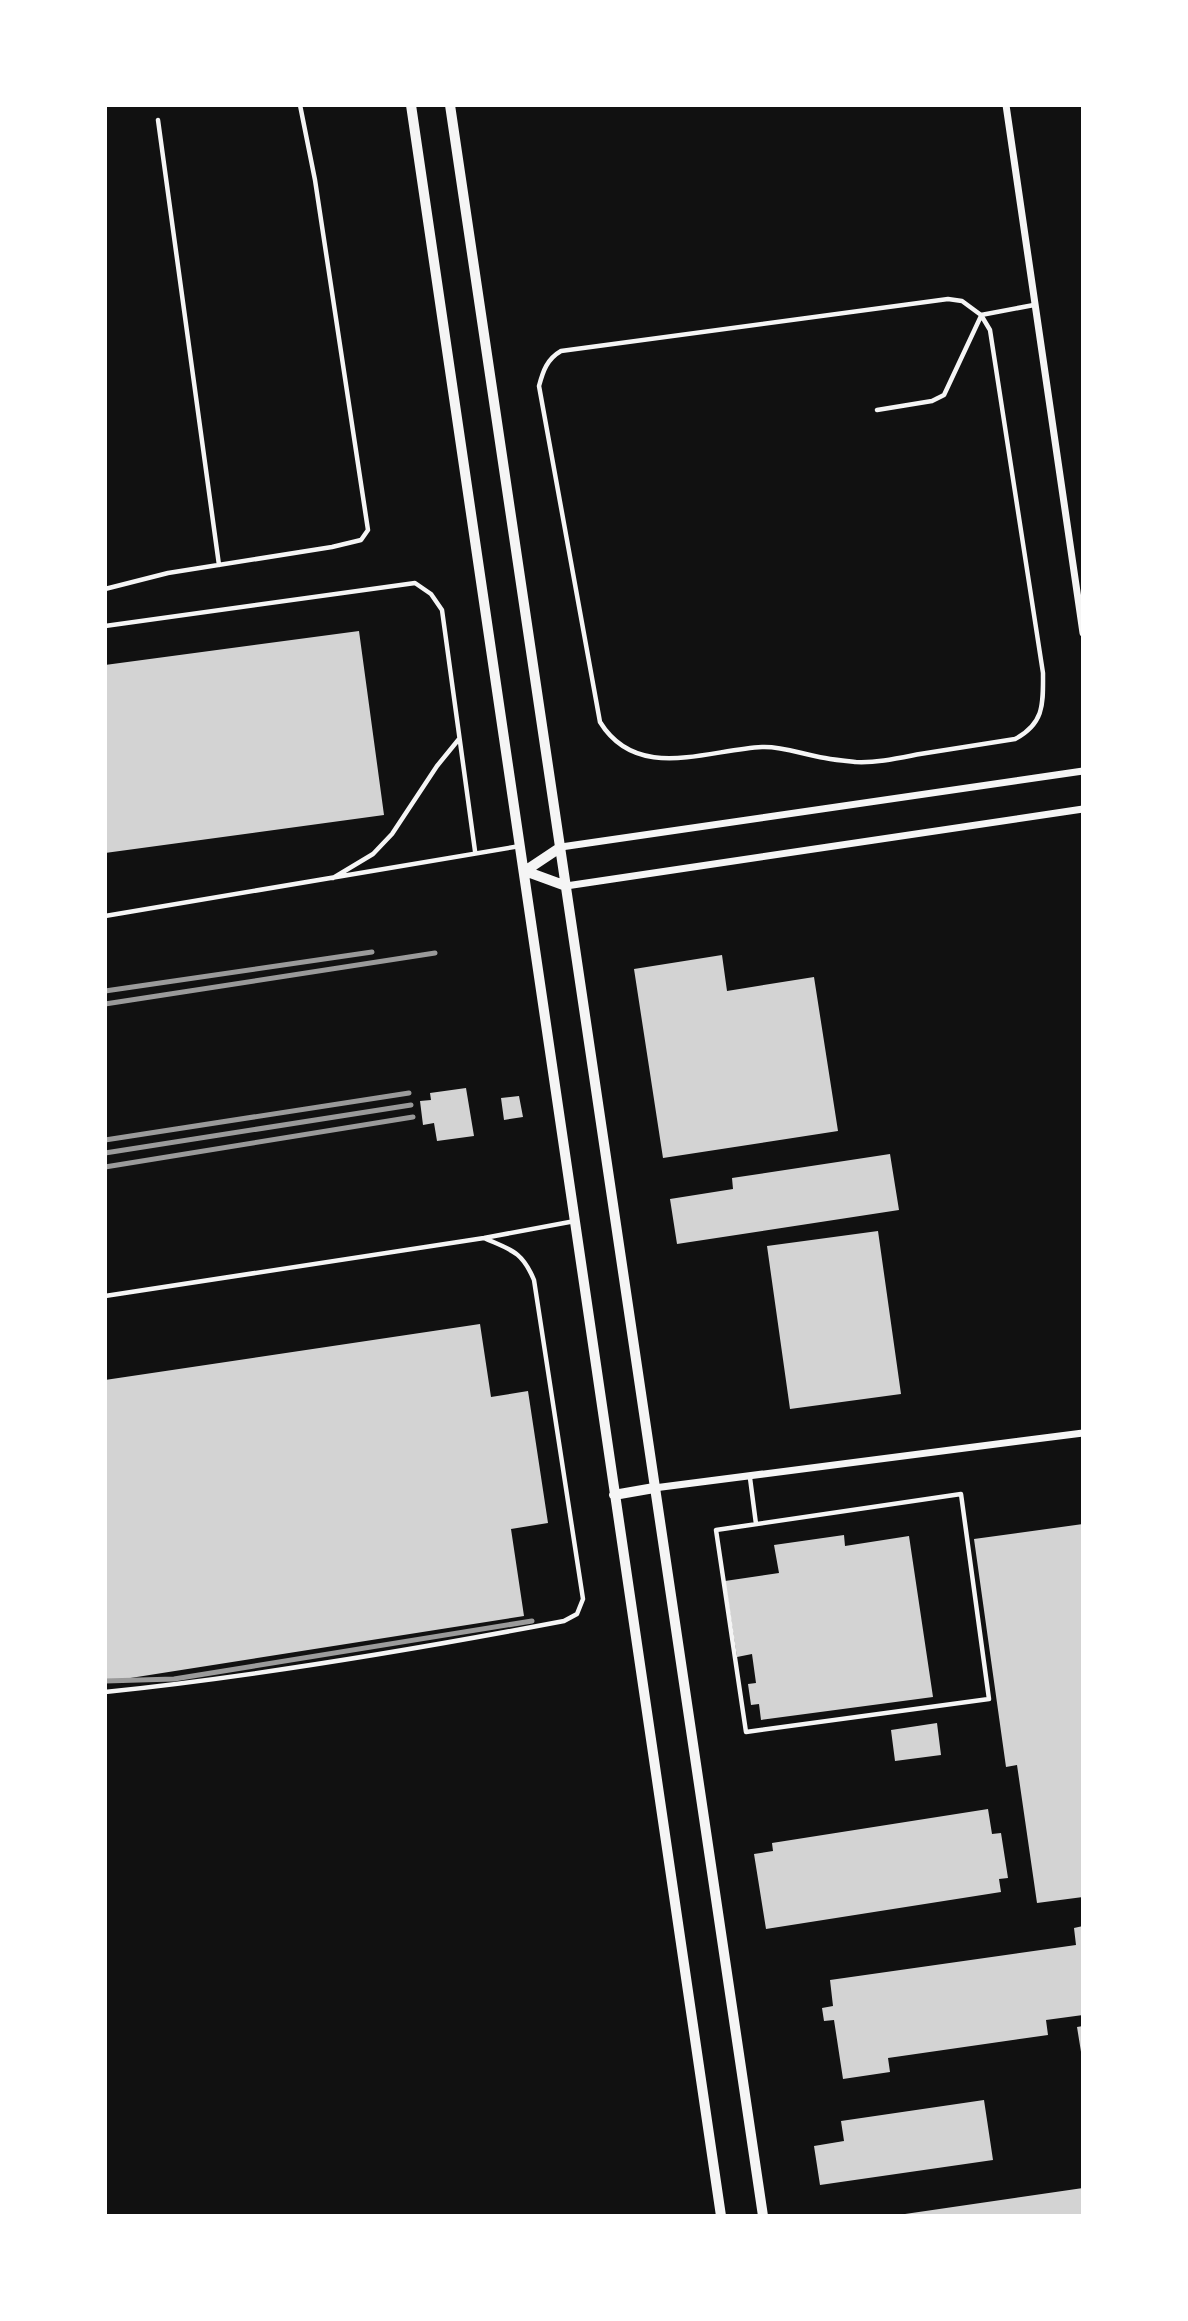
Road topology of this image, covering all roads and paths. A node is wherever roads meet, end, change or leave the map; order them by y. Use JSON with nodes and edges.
{"nodes":[{"id":1,"x":300,"y":105,"type":"edge"},
{"id":2,"x":411,"y":105,"type":"edge"},
{"id":3,"x":450,"y":105,"type":"edge"},
{"id":4,"x":1006,"y":105,"type":"edge"},
{"id":5,"x":158,"y":120,"type":"dead end"},
{"id":6,"x":1035,"y":305,"type":"junction"},
{"id":7,"x":981,"y":315,"type":"junction"},
{"id":8,"x":877,"y":410,"type":"dead end"},
{"id":9,"x":219,"y":565,"type":"junction"},
{"id":10,"x":105,"y":589,"type":"edge"},
{"id":11,"x":105,"y":626,"type":"edge"},
{"id":12,"x":1083,"y":633,"type":"edge"},
{"id":13,"x":460,"y":738,"type":"junction"},
{"id":14,"x":1083,"y":771,"type":"edge"},
{"id":15,"x":1083,"y":809,"type":"edge"},
{"id":16,"x":521,"y":845,"type":"junction"},
{"id":17,"x":561,"y":847,"type":"junction"},
{"id":18,"x":475,"y":851,"type":"junction"},
{"id":19,"x":525,"y":871,"type":"junction"},
{"id":20,"x":330,"y":880,"type":"junction"},
{"id":21,"x":566,"y":886,"type":"junction"},
{"id":22,"x":105,"y":916,"type":"edge"},
{"id":23,"x":576,"y":1220,"type":"junction"},
{"id":24,"x":484,"y":1238,"type":"junction"},
{"id":25,"x":105,"y":1296,"type":"edge"},
{"id":26,"x":1083,"y":1433,"type":"edge"},
{"id":27,"x":750,"y":1478,"type":"junction"},
{"id":28,"x":654,"y":1488,"type":"junction"},
{"id":29,"x":614,"y":1495,"type":"junction"},
{"id":30,"x":756,"y":1524,"type":"junction"},
{"id":31,"x":105,"y":1692,"type":"edge"},
{"id":32,"x":721,"y":2216,"type":"edge"},
{"id":33,"x":763,"y":2216,"type":"edge"}],
"edges":[{"from":1,"to":9,"type":"lane"},
{"from":2,"to":16,"type":"street"},
{"from":3,"to":17,"type":"street"},
{"from":4,"to":6,"type":"street"},
{"from":5,"to":9,"type":"lane"},
{"from":6,"to":7,"type":"lane"},
{"from":6,"to":12,"type":"street"},
{"from":7,"to":7,"type":"lane"},
{"from":7,"to":8,"type":"lane"},
{"from":9,"to":10,"type":"lane"},
{"from":11,"to":13,"type":"lane"},
{"from":13,"to":18,"type":"lane"},
{"from":13,"to":20,"type":"lane"},
{"from":14,"to":17,"type":"street"},
{"from":15,"to":21,"type":"street"},
{"from":16,"to":18,"type":"lane"},
{"from":16,"to":19,"type":"street"},
{"from":17,"to":19,"type":"street"},
{"from":17,"to":21,"type":"street"},
{"from":18,"to":20,"type":"lane"},
{"from":19,"to":21,"type":"street"},
{"from":19,"to":23,"type":"street"},
{"from":20,"to":22,"type":"lane"},
{"from":21,"to":28,"type":"street"},
{"from":23,"to":24,"type":"lane"},
{"from":23,"to":29,"type":"street"},
{"from":24,"to":25,"type":"lane"},
{"from":24,"to":31,"type":"lane"},
{"from":26,"to":27,"type":"street"},
{"from":27,"to":28,"type":"street"},
{"from":27,"to":30,"type":"lane"},
{"from":28,"to":29,"type":"street"},
{"from":28,"to":33,"type":"street"},
{"from":29,"to":32,"type":"street"},
{"from":30,"to":30,"type":"lane"}]}
